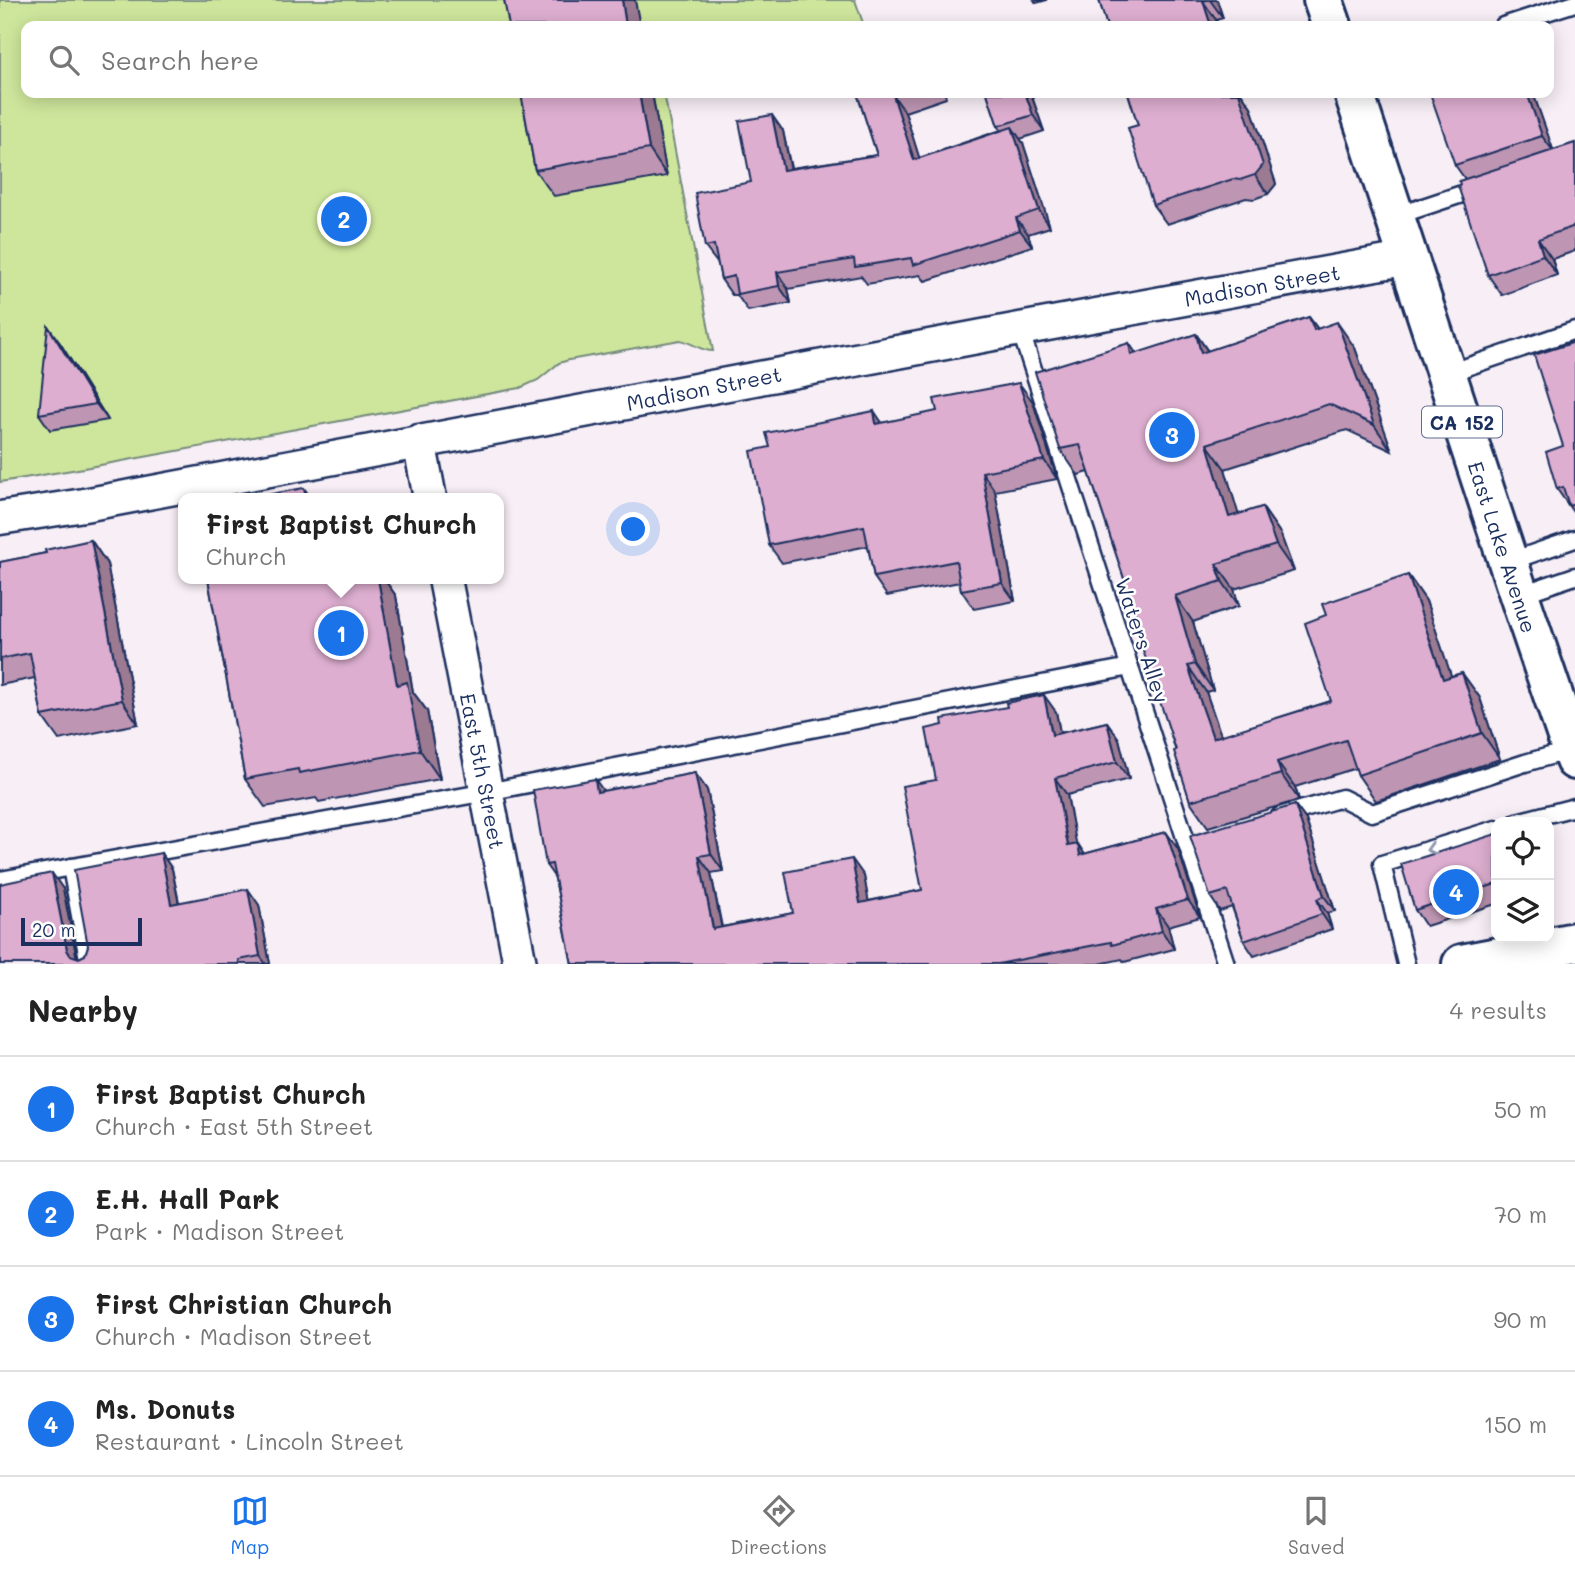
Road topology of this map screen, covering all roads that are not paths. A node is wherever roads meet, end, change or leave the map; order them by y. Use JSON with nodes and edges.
{"nodes":[{"id":1,"x":1324,"y":0,"type":"edge"},
{"id":2,"x":1575,"y":3,"type":"edge"},
{"id":3,"x":1330,"y":21,"type":"edge"},
{"id":4,"x":1519,"y":21,"type":"edge"},
{"id":5,"x":1356,"y":98,"type":"edge"},
{"id":6,"x":1489,"y":185,"type":"edge"},
{"id":7,"x":1396,"y":216,"type":"junction"},
{"id":8,"x":1409,"y":258,"type":"junction"},
{"id":9,"x":1020,"y":329,"type":"junction"},
{"id":10,"x":1575,"y":330,"type":"edge"},
{"id":11,"x":1446,"y":373,"type":"junction"},
{"id":12,"x":419,"y":441,"type":"junction"},
{"id":13,"x":429,"y":493,"type":"edge"},
{"id":14,"x":0,"y":518,"type":"edge"},
{"id":15,"x":1575,"y":539,"type":"edge"},
{"id":16,"x":1575,"y":576,"type":"edge"},
{"id":17,"x":1513,"y":579,"type":"junction"},
{"id":18,"x":446,"y":584,"type":"edge"},
{"id":19,"x":1130,"y":667,"type":"junction"},
{"id":20,"x":1574,"y":756,"type":"edge"},
{"id":21,"x":487,"y":792,"type":"junction"},
{"id":22,"x":1575,"y":807,"type":"edge"},
{"id":23,"x":1536,"y":817,"type":"edge"},
{"id":24,"x":1265,"y":821,"type":"edge"},
{"id":25,"x":1491,"y":831,"type":"edge"},
{"id":26,"x":71,"y":867,"type":"junction"},
{"id":27,"x":0,"y":880,"type":"edge"},
{"id":28,"x":1575,"y":942,"type":"edge"},
{"id":29,"x":89,"y":964,"type":"edge"},
{"id":30,"x":520,"y":964,"type":"edge"},
{"id":31,"x":1226,"y":964,"type":"edge"},
{"id":32,"x":1406,"y":964,"type":"edge"},
{"id":33,"x":1462,"y":964,"type":"edge"}],
"edges":[{"from":1,"to":3,"type":"main road"},
{"from":2,"to":4,"type":"lane"},
{"from":5,"to":7,"type":"main road","name":"East Lake Avenue","number":"CA 152"},
{"from":6,"to":7,"type":"lane"},
{"from":7,"to":8,"type":"main road","name":"East Lake Avenue","number":"CA 152"},
{"from":8,"to":9,"type":"street","name":"Madison Street"},
{"from":8,"to":11,"type":"main road","name":"East Lake Avenue","number":"CA 152"},
{"from":9,"to":12,"type":"street","name":"Madison Street"},
{"from":9,"to":19,"type":"lane","name":"Waters Alley"},
{"from":10,"to":11,"type":"lane"},
{"from":11,"to":17,"type":"main road","name":"East Lake Avenue","number":"CA 152"},
{"from":12,"to":13,"type":"street"},
{"from":12,"to":14,"type":"street","name":"Madison Street"},
{"from":15,"to":17,"type":"lane"},
{"from":16,"to":17,"type":"lane"},
{"from":17,"to":20,"type":"main road","name":"East Lake Avenue","number":"CA 152"},
{"from":18,"to":21,"type":"street","name":"East 5th Street"},
{"from":19,"to":21,"type":"lane"},
{"from":19,"to":31,"type":"lane","name":"Waters Alley"},
{"from":20,"to":24,"type":"lane"},
{"from":21,"to":26,"type":"lane"},
{"from":21,"to":30,"type":"street","name":"East 5th Street"},
{"from":22,"to":23,"type":"lane"},
{"from":25,"to":32,"type":"lane","one_way":true},
{"from":26,"to":27,"type":"lane"},
{"from":26,"to":29,"type":"lane"},
{"from":28,"to":33,"type":"main road"}]}
